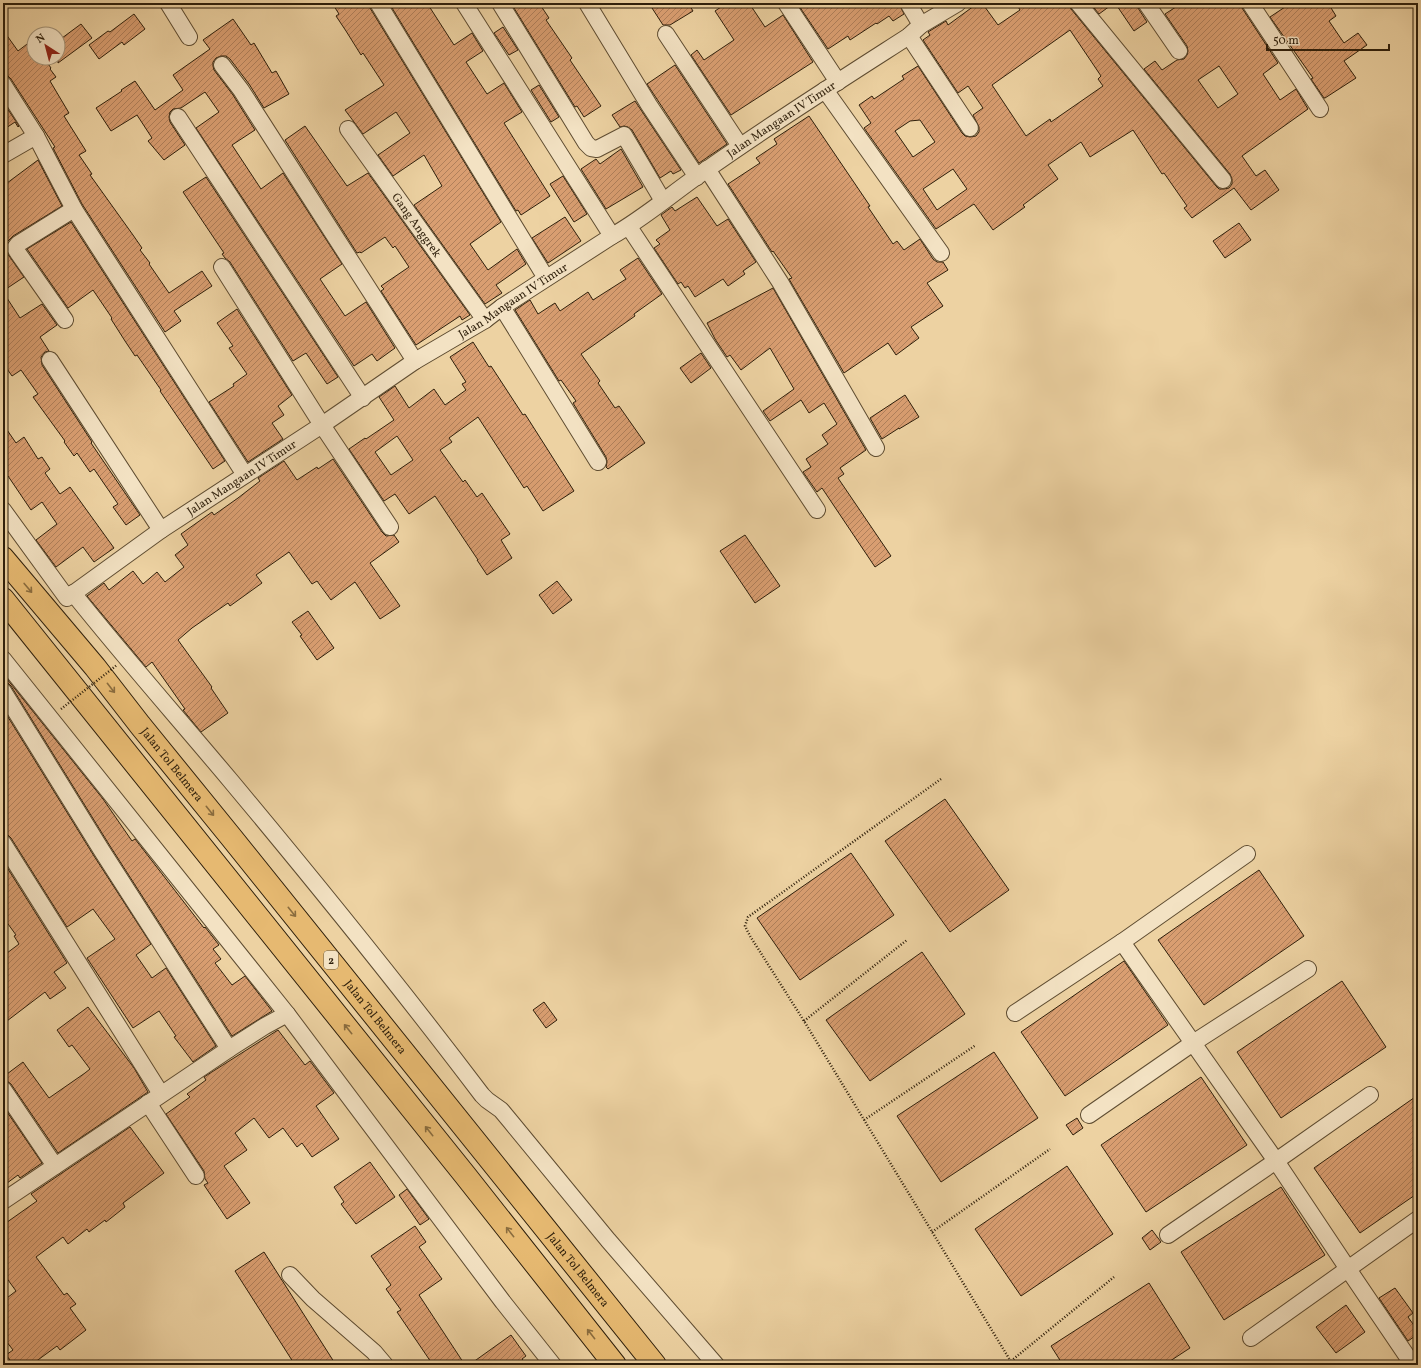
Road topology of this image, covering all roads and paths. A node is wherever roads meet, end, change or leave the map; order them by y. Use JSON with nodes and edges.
{"nodes":[{"id":1,"x":168,"y":3,"type":"edge"},
{"id":2,"x":378,"y":3,"type":"edge"},
{"id":3,"x":464,"y":3,"type":"edge"},
{"id":4,"x":500,"y":3,"type":"edge"},
{"id":5,"x":587,"y":3,"type":"edge"},
{"id":6,"x":786,"y":3,"type":"edge"},
{"id":7,"x":908,"y":3,"type":"edge"},
{"id":8,"x":958,"y":3,"type":"edge"},
{"id":9,"x":1078,"y":3,"type":"edge"},
{"id":10,"x":1146,"y":3,"type":"edge"},
{"id":11,"x":1250,"y":3,"type":"edge"},
{"id":12,"x":921,"y":25,"type":"junction"},
{"id":13,"x":666,"y":34,"type":"dead end"},
{"id":14,"x":909,"y":36,"type":"junction"},
{"id":15,"x":189,"y":37,"type":"dead end"},
{"id":16,"x":1179,"y":51,"type":"dead end"},
{"id":17,"x":222,"y":65,"type":"dead end"},
{"id":18,"x":3,"y":83,"type":"edge"},
{"id":19,"x":831,"y":86,"type":"junction"},
{"id":20,"x":1320,"y":109,"type":"dead end"},
{"id":21,"x":178,"y":117,"type":"dead end"},
{"id":22,"x":970,"y":128,"type":"dead end"},
{"id":23,"x":348,"y":129,"type":"dead end"},
{"id":24,"x":36,"y":136,"type":"junction"},
{"id":25,"x":740,"y":146,"type":"junction"},
{"id":26,"x":3,"y":155,"type":"edge"},
{"id":27,"x":702,"y":173,"type":"junction"},
{"id":28,"x":1223,"y":180,"type":"dead end"},
{"id":29,"x":663,"y":201,"type":"junction"},
{"id":30,"x":74,"y":209,"type":"junction"},
{"id":31,"x":630,"y":227,"type":"junction"},
{"id":32,"x":612,"y":236,"type":"junction"},
{"id":33,"x":940,"y":253,"type":"dead end"},
{"id":34,"x":222,"y":267,"type":"dead end"},
{"id":35,"x":546,"y":278,"type":"junction"},
{"id":36,"x":502,"y":307,"type":"junction"},
{"id":37,"x":65,"y":320,"type":"dead end"},
{"id":38,"x":485,"y":320,"type":"junction"},
{"id":39,"x":50,"y":360,"type":"dead end"},
{"id":40,"x":416,"y":361,"type":"junction"},
{"id":41,"x":363,"y":398,"type":"junction"},
{"id":42,"x":322,"y":425,"type":"junction"},
{"id":43,"x":876,"y":448,"type":"dead end"},
{"id":44,"x":598,"y":462,"type":"dead end"},
{"id":45,"x":245,"y":475,"type":"junction"},
{"id":46,"x":3,"y":510,"type":"edge"},
{"id":47,"x":817,"y":510,"type":"dead end"},
{"id":48,"x":390,"y":527,"type":"dead end"},
{"id":49,"x":162,"y":530,"type":"junction"},
{"id":50,"x":3,"y":558,"type":"edge"},
{"id":51,"x":70,"y":596,"type":"junction"},
{"id":52,"x":3,"y":599,"type":"edge"},
{"id":53,"x":3,"y":659,"type":"edge"},
{"id":54,"x":117,"y":665,"type":"dead end"},
{"id":55,"x":3,"y":691,"type":"edge"},
{"id":56,"x":61,"y":708,"type":"dead end"},
{"id":57,"x":941,"y":779,"type":"dead end"},
{"id":58,"x":3,"y":843,"type":"edge"},
{"id":59,"x":1247,"y":854,"type":"dead end"},
{"id":60,"x":907,"y":940,"type":"dead end"},
{"id":61,"x":1122,"y":942,"type":"junction"},
{"id":62,"x":1308,"y":969,"type":"dead end"},
{"id":63,"x":1015,"y":1013,"type":"dead end"},
{"id":64,"x":287,"y":1014,"type":"junction"},
{"id":65,"x":804,"y":1021,"type":"junction"},
{"id":66,"x":1193,"y":1043,"type":"junction"},
{"id":67,"x":976,"y":1046,"type":"dead end"},
{"id":68,"x":229,"y":1049,"type":"junction"},
{"id":69,"x":3,"y":1089,"type":"edge"},
{"id":70,"x":161,"y":1094,"type":"junction"},
{"id":71,"x":1370,"y":1095,"type":"dead end"},
{"id":72,"x":148,"y":1103,"type":"junction"},
{"id":73,"x":1089,"y":1115,"type":"dead end"},
{"id":74,"x":864,"y":1120,"type":"junction"},
{"id":75,"x":1050,"y":1149,"type":"dead end"},
{"id":76,"x":1276,"y":1161,"type":"junction"},
{"id":77,"x":55,"y":1166,"type":"junction"},
{"id":78,"x":196,"y":1176,"type":"dead end"},
{"id":79,"x":3,"y":1201,"type":"edge"},
{"id":80,"x":1418,"y":1219,"type":"edge"},
{"id":81,"x":932,"y":1232,"type":"junction"},
{"id":82,"x":1168,"y":1235,"type":"dead end"},
{"id":83,"x":1348,"y":1269,"type":"junction"},
{"id":84,"x":290,"y":1275,"type":"dead end"},
{"id":85,"x":1114,"y":1277,"type":"dead end"},
{"id":86,"x":1251,"y":1338,"type":"dead end"},
{"id":87,"x":1011,"y":1361,"type":"junction"},
{"id":88,"x":385,"y":1365,"type":"edge"},
{"id":89,"x":553,"y":1365,"type":"edge"},
{"id":90,"x":615,"y":1365,"type":"edge"},
{"id":91,"x":655,"y":1365,"type":"edge"},
{"id":92,"x":716,"y":1365,"type":"edge"},
{"id":93,"x":1013,"y":1365,"type":"edge"},
{"id":94,"x":1413,"y":1365,"type":"edge"}],
"edges":[{"from":1,"to":15,"type":"street"},
{"from":2,"to":35,"type":"street"},
{"from":3,"to":32,"type":"street"},
{"from":4,"to":29,"type":"street"},
{"from":5,"to":27,"type":"street"},
{"from":6,"to":19,"type":"street"},
{"from":7,"to":12,"type":"street"},
{"from":8,"to":12,"type":"street","name":"Jalan Mangaan IV Timur"},
{"from":9,"to":28,"type":"street"},
{"from":10,"to":16,"type":"street"},
{"from":11,"to":20,"type":"street"},
{"from":12,"to":14,"type":"street","name":"Jalan Mangaan IV Timur"},
{"from":13,"to":25,"type":"street"},
{"from":14,"to":19,"type":"street","name":"Jalan Mangaan IV Timur"},
{"from":14,"to":22,"type":"street"},
{"from":17,"to":40,"type":"street"},
{"from":18,"to":24,"type":"street"},
{"from":19,"to":25,"type":"street","name":"Jalan Mangaan IV Timur"},
{"from":19,"to":33,"type":"street"},
{"from":21,"to":41,"type":"street"},
{"from":23,"to":38,"type":"street","name":"Gang Anggrek"},
{"from":24,"to":26,"type":"street"},
{"from":24,"to":30,"type":"street"},
{"from":25,"to":27,"type":"street","name":"Jalan Mangaan IV Timur"},
{"from":27,"to":29,"type":"street","name":"Jalan Mangaan IV Timur"},
{"from":27,"to":43,"type":"street"},
{"from":29,"to":31,"type":"street","name":"Jalan Mangaan IV Timur"},
{"from":30,"to":37,"type":"street"},
{"from":30,"to":45,"type":"street"},
{"from":31,"to":32,"type":"street","name":"Jalan Mangaan IV Timur"},
{"from":31,"to":47,"type":"street"},
{"from":32,"to":35,"type":"street","name":"Jalan Mangaan IV Timur"},
{"from":34,"to":42,"type":"street"},
{"from":35,"to":36,"type":"street","name":"Jalan Mangaan IV Timur"},
{"from":36,"to":38,"type":"street","name":"Jalan Mangaan IV Timur"},
{"from":36,"to":44,"type":"street"},
{"from":38,"to":40,"type":"street","name":"Jalan Mangaan IV Timur"},
{"from":39,"to":49,"type":"street"},
{"from":40,"to":41,"type":"street","name":"Jalan Mangaan IV Timur"},
{"from":41,"to":42,"type":"street","name":"Jalan Mangaan IV Timur"},
{"from":42,"to":45,"type":"street","name":"Jalan Mangaan IV Timur"},
{"from":42,"to":48,"type":"street"},
{"from":45,"to":49,"type":"street","name":"Jalan Mangaan IV Timur"},
{"from":46,"to":51,"type":"street"},
{"from":49,"to":51,"type":"street","name":"Jalan Mangaan IV Timur"},
{"from":50,"to":91,"type":"highway","name":"Jalan Tol Belmera","number":"2","one_way":true},
{"from":51,"to":92,"type":"street"},
{"from":90,"to":52,"type":"highway","one_way":true},
{"from":53,"to":64,"type":"street"},
{"from":54,"to":56,"type":"path","bridge":true},
{"from":55,"to":68,"type":"street"},
{"from":57,"to":65,"type":"path"},
{"from":58,"to":70,"type":"street"},
{"from":59,"to":61,"type":"street"},
{"from":60,"to":65,"type":"path"},
{"from":61,"to":63,"type":"street"},
{"from":61,"to":66,"type":"street"},
{"from":62,"to":66,"type":"street"},
{"from":64,"to":68,"type":"street"},
{"from":64,"to":89,"type":"street"},
{"from":65,"to":74,"type":"path"},
{"from":66,"to":73,"type":"street"},
{"from":66,"to":76,"type":"street"},
{"from":67,"to":74,"type":"path"},
{"from":68,"to":70,"type":"street"},
{"from":69,"to":77,"type":"street"},
{"from":70,"to":72,"type":"street"},
{"from":71,"to":76,"type":"street"},
{"from":72,"to":77,"type":"street"},
{"from":72,"to":78,"type":"street"},
{"from":74,"to":81,"type":"path"},
{"from":75,"to":81,"type":"path"},
{"from":76,"to":82,"type":"street"},
{"from":76,"to":83,"type":"street"},
{"from":77,"to":79,"type":"street"},
{"from":80,"to":83,"type":"street"},
{"from":81,"to":87,"type":"path"},
{"from":83,"to":86,"type":"street"},
{"from":83,"to":94,"type":"street"},
{"from":84,"to":88,"type":"street"},
{"from":85,"to":87,"type":"path"},
{"from":87,"to":93,"type":"path"}]}
